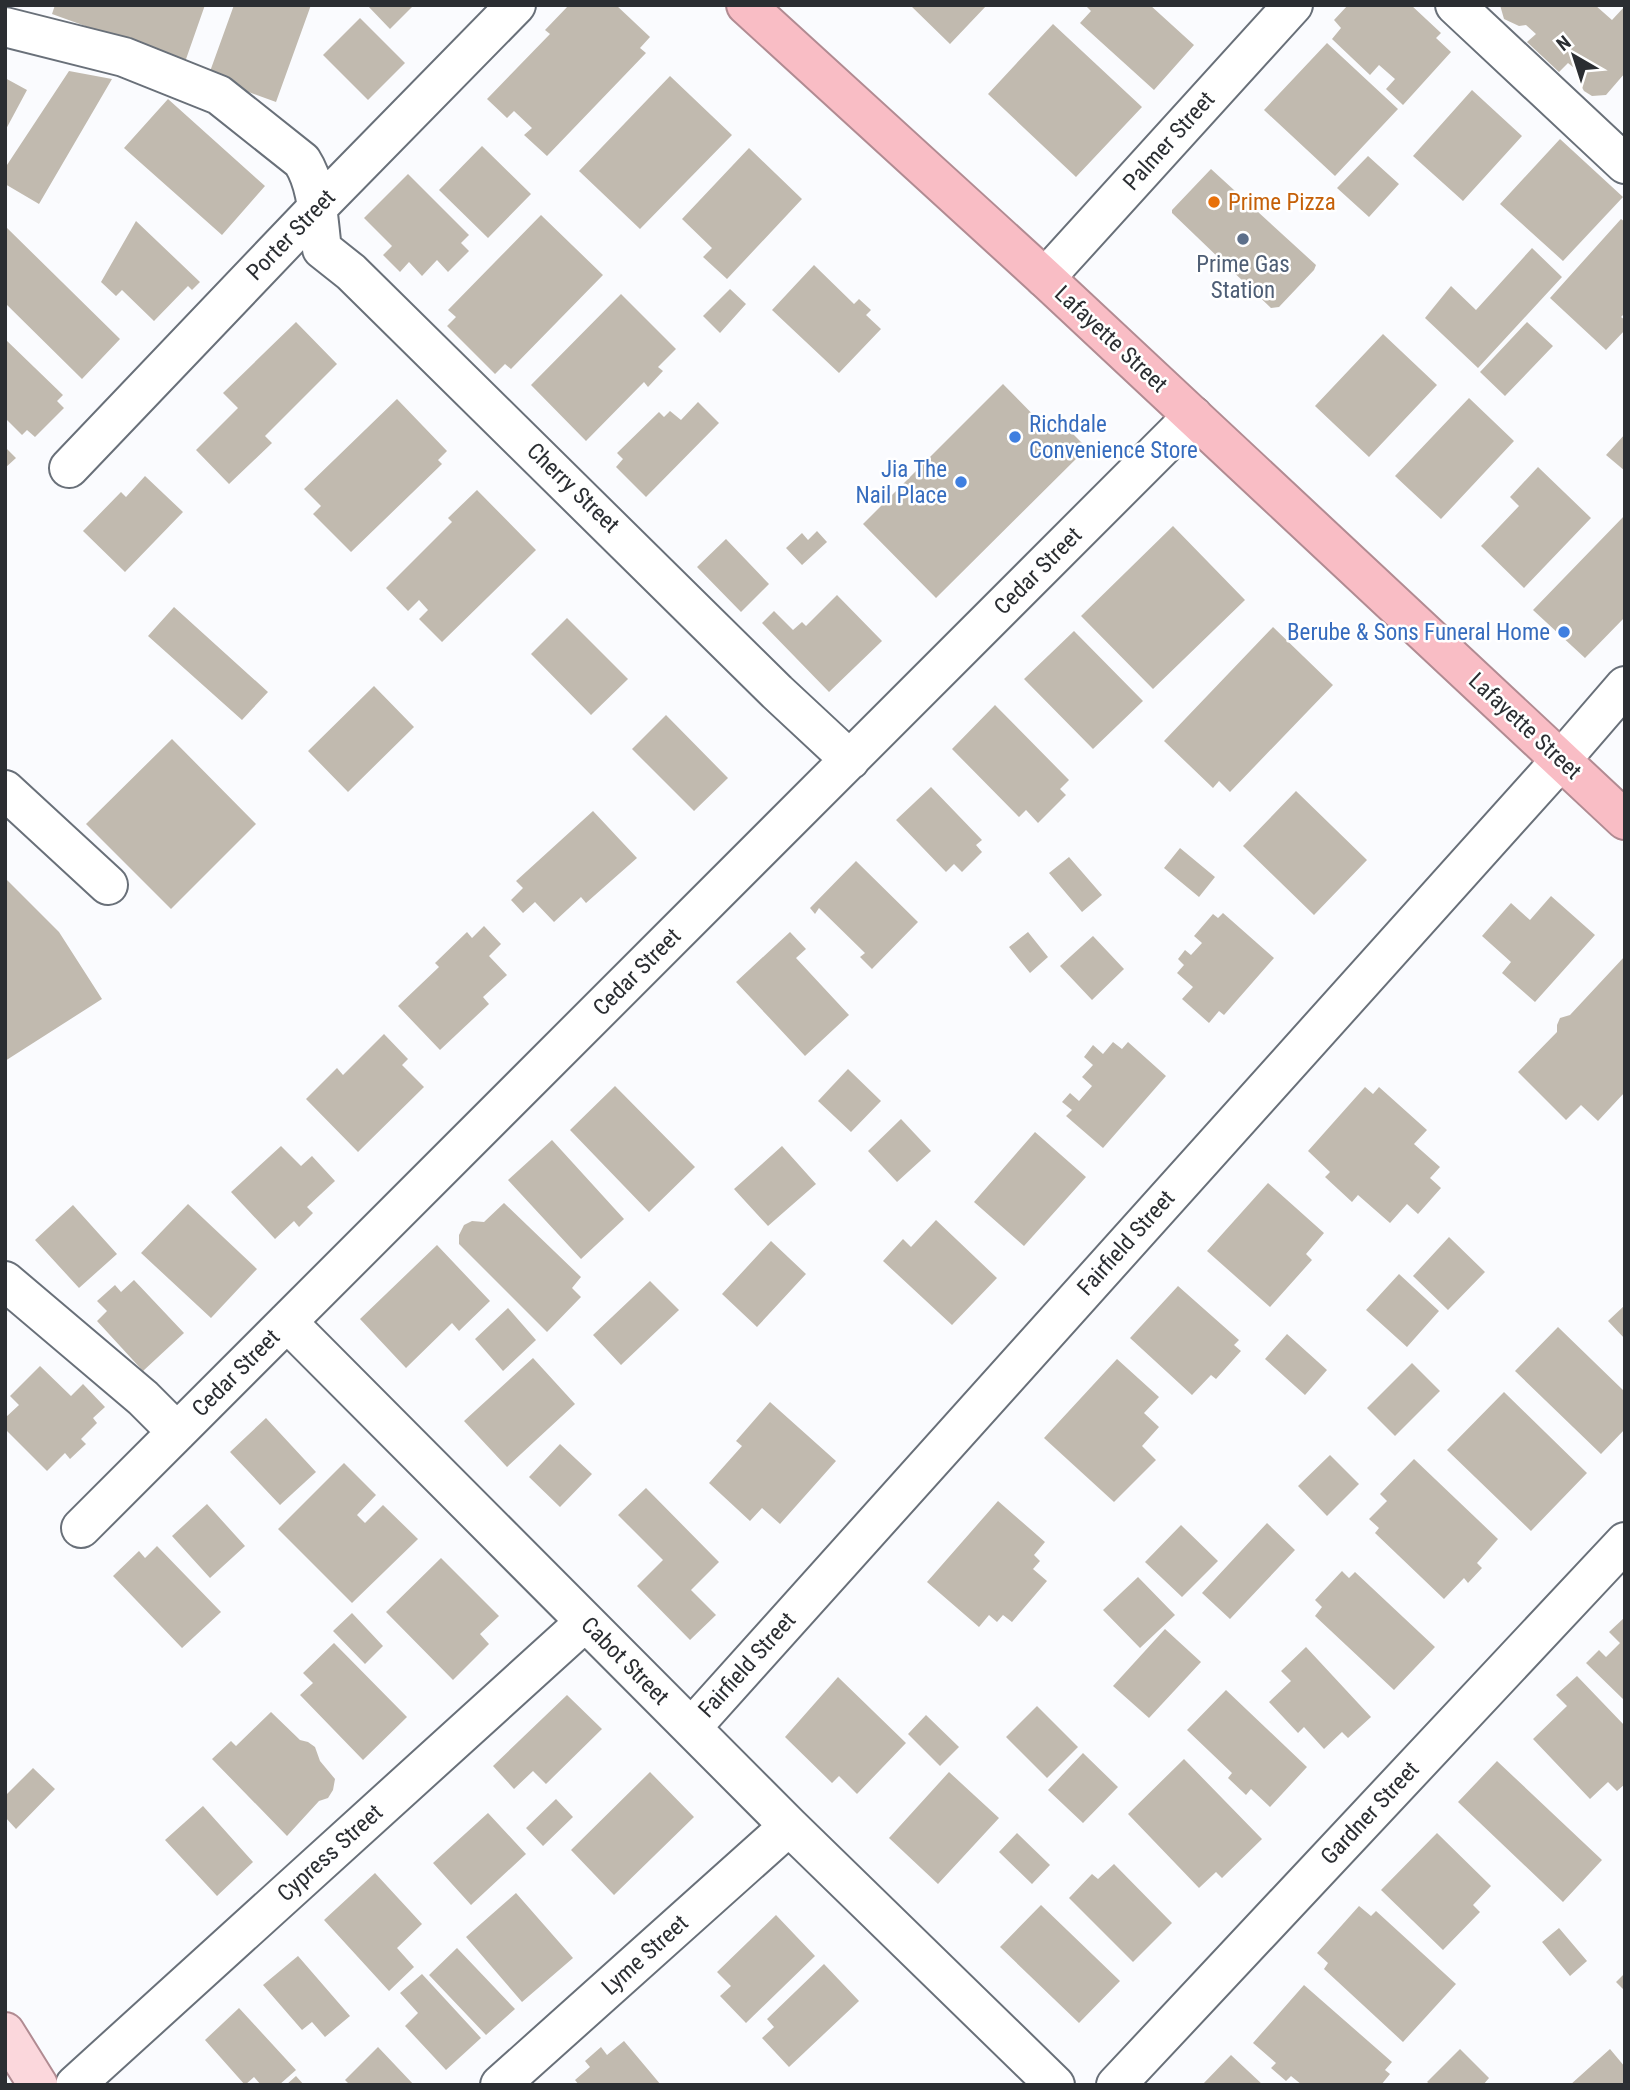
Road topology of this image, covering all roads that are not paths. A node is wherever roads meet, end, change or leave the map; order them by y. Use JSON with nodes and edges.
{"nodes":[{"id":1,"x":516,"y":5,"type":"edge"},
{"id":2,"x":747,"y":5,"type":"edge"},
{"id":3,"x":1293,"y":5,"type":"edge"},
{"id":4,"x":1455,"y":5,"type":"edge"},
{"id":5,"x":5,"y":27,"type":"edge"},
{"id":6,"x":1625,"y":164,"type":"edge"},
{"id":7,"x":317,"y":208,"type":"junction"},
{"id":8,"x":1045,"y":278,"type":"junction"},
{"id":9,"x":1193,"y":416,"type":"junction"},
{"id":10,"x":69,"y":468,"type":"dead end"},
{"id":11,"x":1625,"y":686,"type":"edge"},
{"id":12,"x":849,"y":760,"type":"junction"},
{"id":13,"x":1561,"y":760,"type":"junction"},
{"id":14,"x":5,"y":790,"type":"edge"},
{"id":15,"x":1625,"y":820,"type":"edge"},
{"id":16,"x":108,"y":885,"type":"dead end"},
{"id":17,"x":5,"y":1281,"type":"edge"},
{"id":18,"x":287,"y":1322,"type":"junction"},
{"id":19,"x":177,"y":1432,"type":"junction"},
{"id":20,"x":81,"y":1528,"type":"dead end"},
{"id":21,"x":1625,"y":1542,"type":"edge"},
{"id":22,"x":585,"y":1622,"type":"junction"},
{"id":23,"x":692,"y":1727,"type":"junction"},
{"id":24,"x":789,"y":1826,"type":"junction"},
{"id":25,"x":5,"y":2032,"type":"edge"},
{"id":26,"x":38,"y":2085,"type":"edge"},
{"id":27,"x":75,"y":2085,"type":"edge"},
{"id":28,"x":500,"y":2085,"type":"edge"},
{"id":29,"x":1055,"y":2085,"type":"edge"},
{"id":30,"x":1116,"y":2085,"type":"edge"}],
"edges":[{"from":1,"to":7,"type":"street","name":"Porter Street"},
{"from":2,"to":8,"type":"highway","name":"Lafayette Street"},
{"from":3,"to":8,"type":"street","name":"Palmer Street"},
{"from":4,"to":6,"type":"street"},
{"from":5,"to":7,"type":"street","name":"Cherry Street"},
{"from":7,"to":10,"type":"street","name":"Porter Street"},
{"from":7,"to":12,"type":"street","name":"Cherry Street"},
{"from":8,"to":9,"type":"highway","name":"Lafayette Street"},
{"from":9,"to":12,"type":"street","name":"Cedar Street"},
{"from":9,"to":13,"type":"highway","name":"Lafayette Street"},
{"from":11,"to":13,"type":"street","name":"Fairfield Street"},
{"from":12,"to":18,"type":"street","name":"Cedar Street"},
{"from":13,"to":15,"type":"highway","name":"Lafayette Street"},
{"from":13,"to":23,"type":"street","name":"Fairfield Street"},
{"from":14,"to":16,"type":"street"},
{"from":17,"to":19,"type":"street"},
{"from":18,"to":19,"type":"street","name":"Cedar Street"},
{"from":18,"to":22,"type":"street","name":"Cabot Street"},
{"from":19,"to":20,"type":"street","name":"Cedar Street"},
{"from":21,"to":30,"type":"street","name":"Gardner Street"},
{"from":22,"to":23,"type":"street","name":"Cabot Street"},
{"from":22,"to":27,"type":"street","name":"Cypress Street"},
{"from":23,"to":24,"type":"street","name":"Cabot Street"},
{"from":24,"to":28,"type":"street","name":"Lyme Street"},
{"from":24,"to":29,"type":"street","name":"Cabot Street"},
{"from":25,"to":26,"type":"main road"}]}
